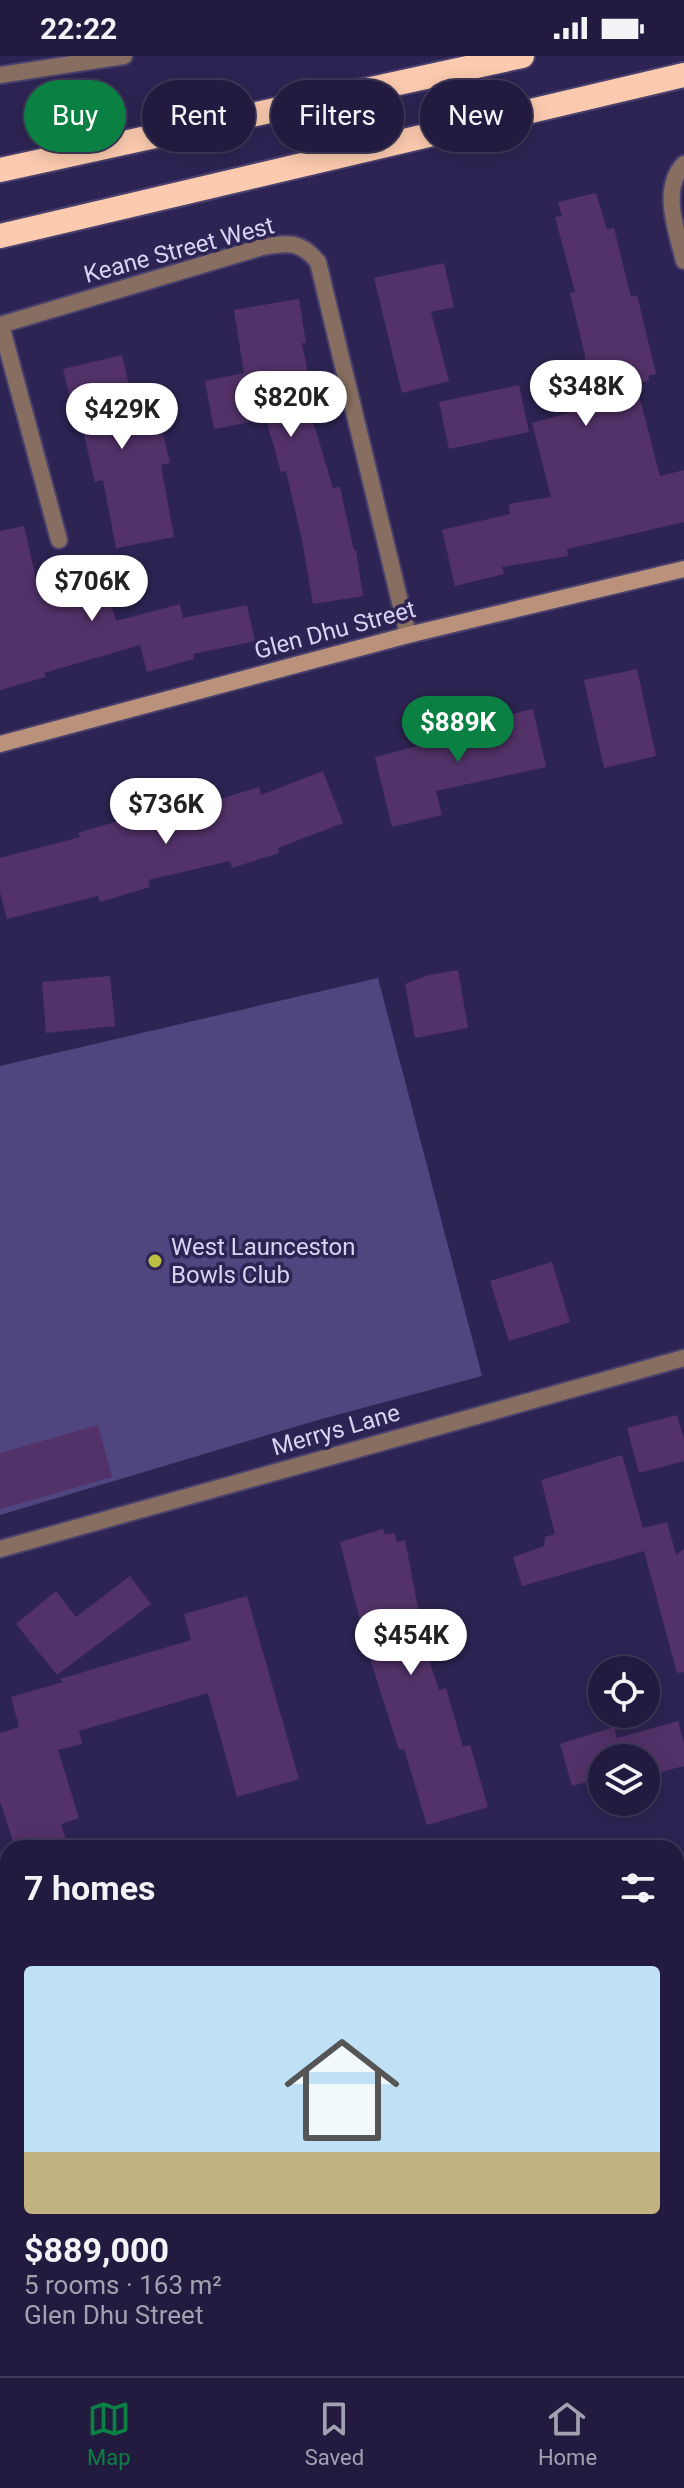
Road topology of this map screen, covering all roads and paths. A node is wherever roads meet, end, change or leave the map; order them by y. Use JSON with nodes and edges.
{"nodes":[{"id":1,"x":124,"y":56,"type":"edge"},
{"id":2,"x":522,"y":56,"type":"edge"},
{"id":3,"x":0,"y":75,"type":"edge"},
{"id":4,"x":684,"y":75,"type":"edge"},
{"id":5,"x":0,"y":170,"type":"edge"},
{"id":6,"x":680,"y":170,"type":"edge"},
{"id":7,"x":0,"y":236,"type":"edge"},
{"id":8,"x":684,"y":261,"type":"edge"},
{"id":9,"x":1,"y":325,"type":"edge"},
{"id":10,"x":59,"y":540,"type":"dead end"},
{"id":11,"x":684,"y":569,"type":"edge"},
{"id":12,"x":408,"y":635,"type":"junction"},
{"id":13,"x":0,"y":744,"type":"edge"},
{"id":14,"x":684,"y":1358,"type":"edge"},
{"id":15,"x":0,"y":1549,"type":"edge"}],
"edges":[{"from":1,"to":3,"type":"street"},
{"from":2,"to":5,"type":"highway"},
{"from":4,"to":7,"type":"highway"},
{"from":6,"to":8,"type":"street"},
{"from":9,"to":10,"type":"street"},
{"from":9,"to":12,"type":"street","name":"Keane Street West"},
{"from":11,"to":12,"type":"street","name":"Glen Dhu Street"},
{"from":12,"to":13,"type":"street","name":"Glen Dhu Street"},
{"from":14,"to":15,"type":"street","name":"Merrys Lane"}]}
